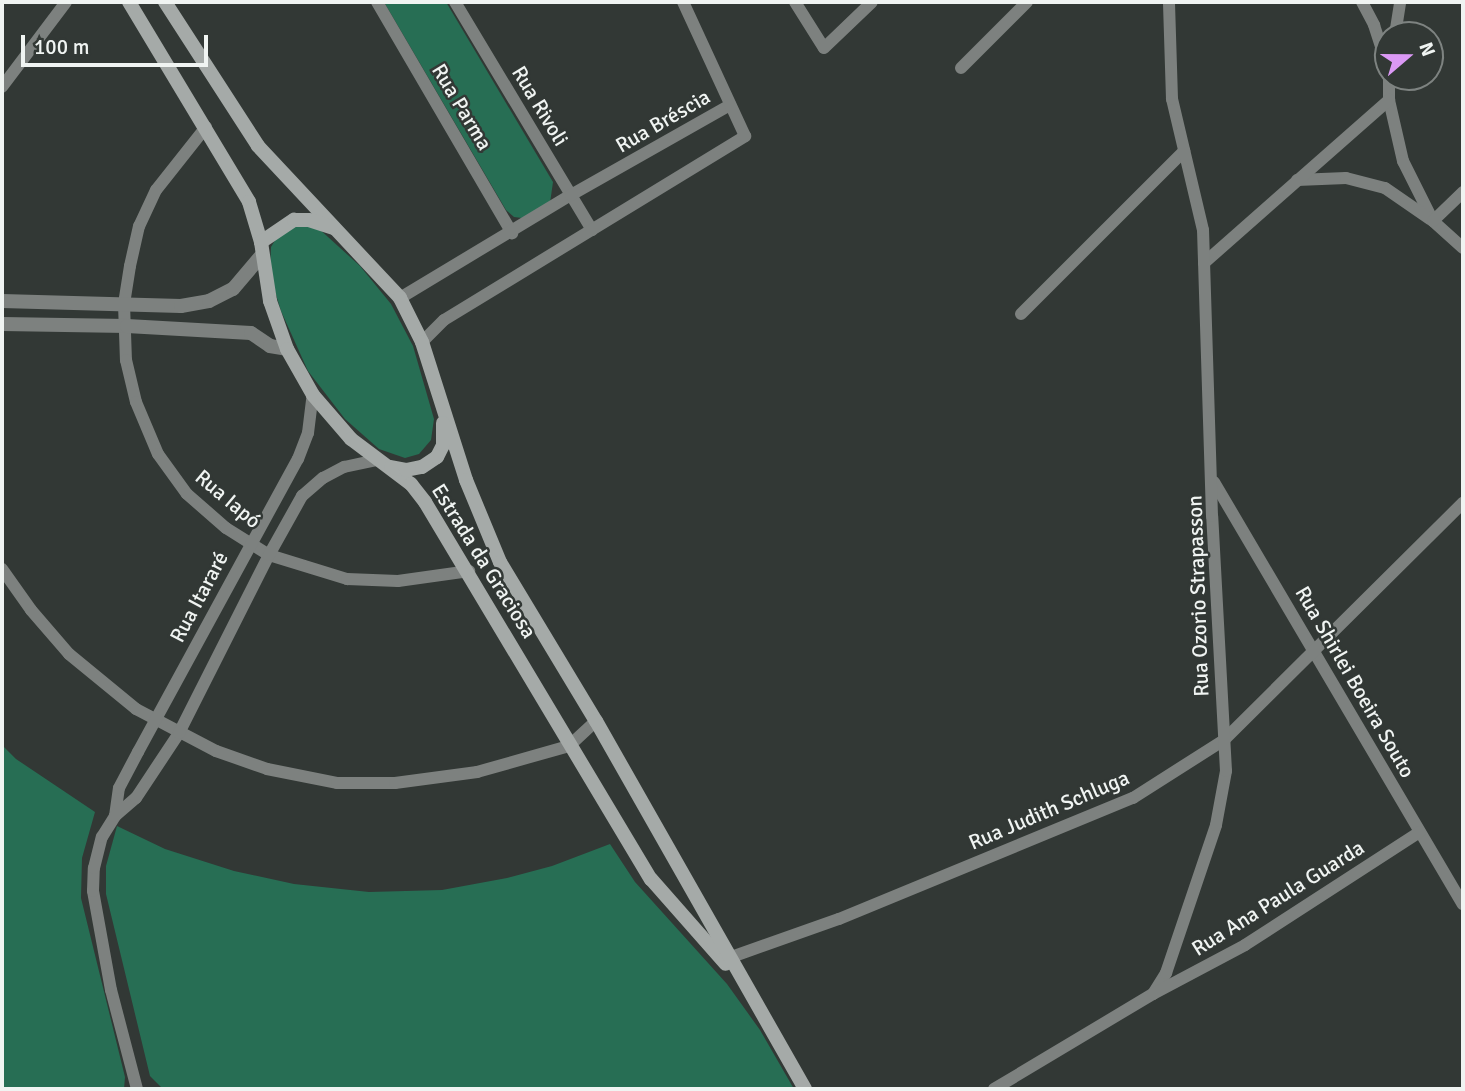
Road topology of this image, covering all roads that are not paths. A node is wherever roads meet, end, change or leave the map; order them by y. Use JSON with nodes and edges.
{"nodes":[{"id":1,"x":66,"y":2,"type":"edge"},
{"id":2,"x":129,"y":2,"type":"edge"},
{"id":3,"x":165,"y":2,"type":"edge"},
{"id":4,"x":377,"y":2,"type":"edge"},
{"id":5,"x":454,"y":2,"type":"edge"},
{"id":6,"x":683,"y":2,"type":"edge"},
{"id":7,"x":795,"y":2,"type":"edge"},
{"id":8,"x":872,"y":2,"type":"edge"},
{"id":9,"x":1027,"y":2,"type":"edge"},
{"id":10,"x":1169,"y":2,"type":"edge"},
{"id":11,"x":1362,"y":2,"type":"edge"},
{"id":12,"x":1400,"y":2,"type":"edge"},
{"id":13,"x":1397,"y":21,"type":"edge"},
{"id":14,"x":1374,"y":25,"type":"edge"},
{"id":15,"x":961,"y":68,"type":"dead end"},
{"id":16,"x":2,"y":87,"type":"edge"},
{"id":17,"x":1390,"y":91,"type":"edge"},
{"id":18,"x":1390,"y":100,"type":"junction"},
{"id":19,"x":730,"y":105,"type":"junction"},
{"id":20,"x":206,"y":127,"type":"junction"},
{"id":21,"x":1184,"y":151,"type":"junction"},
{"id":22,"x":1297,"y":180,"type":"junction"},
{"id":23,"x":1463,"y":192,"type":"edge"},
{"id":24,"x":571,"y":195,"type":"junction"},
{"id":25,"x":1433,"y":221,"type":"junction"},
{"id":26,"x":338,"y":230,"type":"junction"},
{"id":27,"x":592,"y":230,"type":"junction"},
{"id":28,"x":513,"y":233,"type":"junction"},
{"id":29,"x":1463,"y":248,"type":"edge"},
{"id":30,"x":261,"y":249,"type":"junction"},
{"id":31,"x":1204,"y":263,"type":"junction"},
{"id":32,"x":401,"y":298,"type":"junction"},
{"id":33,"x":2,"y":301,"type":"edge"},
{"id":34,"x":124,"y":304,"type":"junction"},
{"id":35,"x":1021,"y":314,"type":"dead end"},
{"id":36,"x":2,"y":324,"type":"edge"},
{"id":37,"x":127,"y":326,"type":"junction"},
{"id":38,"x":422,"y":342,"type":"junction"},
{"id":39,"x":286,"y":349,"type":"junction"},
{"id":40,"x":313,"y":395,"type":"junction"},
{"id":41,"x":442,"y":407,"type":"junction"},
{"id":42,"x":382,"y":463,"type":"junction"},
{"id":43,"x":1213,"y":480,"type":"junction"},
{"id":44,"x":1463,"y":503,"type":"edge"},
{"id":45,"x":249,"y":543,"type":"junction"},
{"id":46,"x":269,"y":555,"type":"junction"},
{"id":47,"x":2,"y":569,"type":"edge"},
{"id":48,"x":469,"y":571,"type":"junction"},
{"id":49,"x":1316,"y":652,"type":"junction"},
{"id":50,"x":156,"y":720,"type":"junction"},
{"id":51,"x":596,"y":721,"type":"junction"},
{"id":52,"x":179,"y":733,"type":"junction"},
{"id":53,"x":1224,"y":740,"type":"junction"},
{"id":54,"x":569,"y":746,"type":"junction"},
{"id":55,"x":115,"y":816,"type":"junction"},
{"id":56,"x":1420,"y":832,"type":"junction"},
{"id":57,"x":1463,"y":904,"type":"edge"},
{"id":58,"x":727,"y":959,"type":"junction"},
{"id":59,"x":1153,"y":994,"type":"junction"},
{"id":60,"x":137,"y":1089,"type":"edge"},
{"id":61,"x":805,"y":1089,"type":"edge"},
{"id":62,"x":994,"y":1089,"type":"edge"}],
"edges":[{"from":1,"to":16,"type":"street"},
{"from":2,"to":20,"type":"main road","name":"Estrada da Graciosa"},
{"from":3,"to":26,"type":"main road","name":"Estrada da Graciosa"},
{"from":4,"to":28,"type":"street","name":"Rua Parma"},
{"from":5,"to":24,"type":"street","name":"Rua Rivoli"},
{"from":6,"to":19,"type":"street"},
{"from":7,"to":8,"type":"street"},
{"from":9,"to":15,"type":"street"},
{"from":10,"to":21,"type":"street","name":"Rua Ozorio Strapasson"},
{"from":11,"to":14,"type":"street"},
{"from":12,"to":13,"type":"street"},
{"from":17,"to":18,"type":"street"},
{"from":18,"to":22,"type":"street"},
{"from":18,"to":25,"type":"street"},
{"from":19,"to":24,"type":"street","name":"Rua Bréscia"},
{"from":19,"to":27,"type":"street","name":"Rua Bréscia"},
{"from":20,"to":30,"type":"main road","name":"Estrada da Graciosa"},
{"from":20,"to":34,"type":"street","name":"Rua Iapó"},
{"from":21,"to":31,"type":"street","name":"Rua Ozorio Strapasson"},
{"from":21,"to":35,"type":"street"},
{"from":22,"to":25,"type":"street"},
{"from":22,"to":31,"type":"street"},
{"from":23,"to":25,"type":"street"},
{"from":24,"to":27,"type":"street","name":"Rua Rivoli"},
{"from":24,"to":28,"type":"street","name":"Rua Bréscia"},
{"from":25,"to":29,"type":"street"},
{"from":26,"to":30,"type":"main road"},
{"from":26,"to":32,"type":"main road","name":"Estrada da Graciosa"},
{"from":27,"to":38,"type":"street","name":"Rua Bréscia"},
{"from":28,"to":32,"type":"street","name":"Rua Bréscia"},
{"from":30,"to":34,"type":"street"},
{"from":30,"to":39,"type":"main road","name":"Estrada da Graciosa"},
{"from":31,"to":43,"type":"street","name":"Rua Ozorio Strapasson"},
{"from":32,"to":38,"type":"main road","name":"Estrada da Graciosa"},
{"from":33,"to":34,"type":"street"},
{"from":34,"to":37,"type":"street","name":"Rua Iapó"},
{"from":36,"to":37,"type":"street"},
{"from":37,"to":39,"type":"street"},
{"from":37,"to":45,"type":"street","name":"Rua Iapó"},
{"from":38,"to":41,"type":"main road","name":"Estrada da Graciosa"},
{"from":39,"to":40,"type":"main road","name":"Estrada da Graciosa"},
{"from":40,"to":42,"type":"main road","name":"Estrada da Graciosa"},
{"from":40,"to":45,"type":"street","name":"Rua Itararé"},
{"from":41,"to":42,"type":"main road"},
{"from":41,"to":51,"type":"main road","name":"Estrada da Graciosa"},
{"from":42,"to":46,"type":"street","name":"Rua Itararé"},
{"from":42,"to":48,"type":"main road","name":"Estrada da Graciosa"},
{"from":43,"to":49,"type":"street","name":"Rua Shirlei Boeira Souto"},
{"from":43,"to":53,"type":"street","name":"Rua Ozorio Strapasson"},
{"from":44,"to":49,"type":"street","name":"Rua Judith Schluga"},
{"from":45,"to":46,"type":"street","name":"Rua Iapó"},
{"from":45,"to":50,"type":"street","name":"Rua Itararé"},
{"from":46,"to":48,"type":"street","name":"Rua Iapó"},
{"from":46,"to":52,"type":"street","name":"Rua Itararé"},
{"from":47,"to":50,"type":"street"},
{"from":48,"to":54,"type":"main road","name":"Estrada da Graciosa"},
{"from":49,"to":53,"type":"street","name":"Rua Judith Schluga"},
{"from":49,"to":56,"type":"street","name":"Rua Shirlei Boeira Souto"},
{"from":50,"to":52,"type":"street"},
{"from":50,"to":55,"type":"street","name":"Rua Itararé"},
{"from":51,"to":54,"type":"street"},
{"from":51,"to":58,"type":"main road","name":"Estrada da Graciosa"},
{"from":52,"to":54,"type":"street"},
{"from":52,"to":55,"type":"street","name":"Rua Itararé"},
{"from":53,"to":58,"type":"street","name":"Rua Judith Schluga"},
{"from":53,"to":59,"type":"street","name":"Rua Ozorio Strapasson"},
{"from":54,"to":58,"type":"main road","name":"Estrada da Graciosa"},
{"from":55,"to":60,"type":"street","name":"Rua Itararé"},
{"from":56,"to":57,"type":"street","name":"Rua Shirlei Boeira Souto"},
{"from":56,"to":59,"type":"street","name":"Rua Ana Paula Guarda"},
{"from":58,"to":61,"type":"main road","name":"Estrada da Graciosa"},
{"from":59,"to":62,"type":"street"}]}
